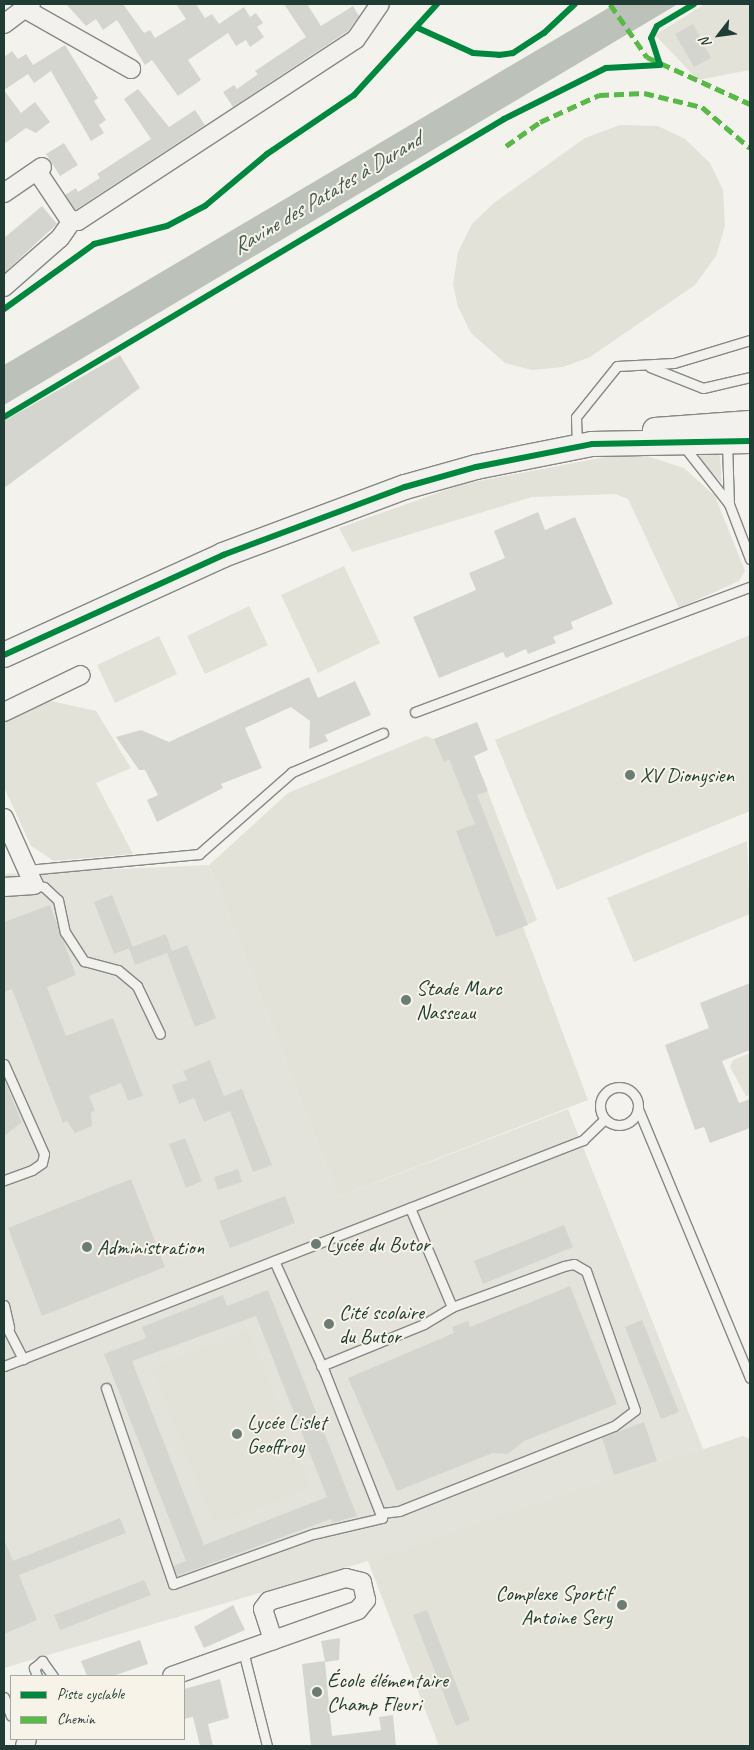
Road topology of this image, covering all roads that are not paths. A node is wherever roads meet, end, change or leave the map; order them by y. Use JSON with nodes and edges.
{"nodes":[{"id":1,"x":380,"y":4,"type":"edge"},
{"id":2,"x":28,"y":6,"type":"edge"},
{"id":3,"x":4,"y":24,"type":"edge"},
{"id":4,"x":131,"y":69,"type":"dead end"},
{"id":5,"x":4,"y":193,"type":"edge"},
{"id":6,"x":72,"y":220,"type":"junction"},
{"id":7,"x":4,"y":287,"type":"edge"},
{"id":8,"x":750,"y":340,"type":"edge"},
{"id":9,"x":650,"y":367,"type":"junction"},
{"id":10,"x":750,"y":377,"type":"edge"},
{"id":11,"x":750,"y":423,"type":"edge"},
{"id":12,"x":722,"y":433,"type":"junction"},
{"id":13,"x":685,"y":435,"type":"junction"},
{"id":14,"x":750,"y":441,"type":"edge"},
{"id":15,"x":585,"y":446,"type":"junction"},
{"id":16,"x":729,"y":504,"type":"junction"},
{"id":17,"x":750,"y":559,"type":"edge"},
{"id":18,"x":750,"y":587,"type":"edge"},
{"id":19,"x":4,"y":655,"type":"edge"},
{"id":20,"x":81,"y":675,"type":"dead end"},
{"id":21,"x":4,"y":712,"type":"edge"},
{"id":22,"x":415,"y":712,"type":"dead end"},
{"id":23,"x":383,"y":733,"type":"dead end"},
{"id":24,"x":4,"y":818,"type":"edge"},
{"id":25,"x":31,"y":878,"type":"junction"},
{"id":26,"x":4,"y":887,"type":"edge"},
{"id":27,"x":160,"y":1034,"type":"dead end"},
{"id":28,"x":4,"y":1064,"type":"edge"},
{"id":29,"x":638,"y":1109,"type":"junction"},
{"id":30,"x":605,"y":1119,"type":"junction"},
{"id":31,"x":4,"y":1180,"type":"edge"},
{"id":32,"x":410,"y":1208,"type":"junction"},
{"id":33,"x":274,"y":1261,"type":"junction"},
{"id":34,"x":4,"y":1305,"type":"edge"},
{"id":35,"x":452,"y":1307,"type":"junction"},
{"id":36,"x":6,"y":1325,"type":"edge"},
{"id":37,"x":23,"y":1359,"type":"junction"},
{"id":38,"x":4,"y":1366,"type":"edge"},
{"id":39,"x":321,"y":1366,"type":"junction"},
{"id":40,"x":750,"y":1378,"type":"edge"},
{"id":41,"x":106,"y":1388,"type":"dead end"},
{"id":42,"x":382,"y":1513,"type":"junction"},
{"id":43,"x":273,"y":1640,"type":"junction"},
{"id":44,"x":243,"y":1651,"type":"junction"},
{"id":45,"x":37,"y":1675,"type":"edge"},
{"id":46,"x":52,"y":1675,"type":"edge"},
{"id":47,"x":175,"y":1675,"type":"edge"},
{"id":48,"x":4,"y":1697,"type":"edge"},
{"id":49,"x":10,"y":1713,"type":"edge"},
{"id":50,"x":267,"y":1746,"type":"edge"}],
"edges":[{"from":1,"to":6,"type":"street"},
{"from":2,"to":3,"type":"street"},
{"from":2,"to":4,"type":"street"},
{"from":5,"to":6,"type":"street"},
{"from":6,"to":7,"type":"street"},
{"from":8,"to":9,"type":"lane"},
{"from":9,"to":10,"type":"lane"},
{"from":9,"to":15,"type":"lane"},
{"from":11,"to":12,"type":"main road"},
{"from":12,"to":13,"type":"main road"},
{"from":12,"to":14,"type":"main road"},
{"from":12,"to":16,"type":"lane"},
{"from":13,"to":15,"type":"main road"},
{"from":13,"to":16,"type":"lane"},
{"from":15,"to":19,"type":"main road"},
{"from":16,"to":17,"type":"lane"},
{"from":18,"to":22,"type":"lane"},
{"from":20,"to":21,"type":"street"},
{"from":23,"to":25,"type":"lane"},
{"from":24,"to":25,"type":"street"},
{"from":25,"to":26,"type":"street"},
{"from":25,"to":27,"type":"lane"},
{"from":28,"to":31,"type":"lane"},
{"from":29,"to":30,"type":"lane"},
{"from":29,"to":30,"type":"lane"},
{"from":29,"to":40,"type":"lane"},
{"from":30,"to":32,"type":"lane"},
{"from":32,"to":33,"type":"lane"},
{"from":32,"to":35,"type":"lane"},
{"from":33,"to":37,"type":"lane"},
{"from":33,"to":39,"type":"lane"},
{"from":34,"to":36,"type":"lane"},
{"from":35,"to":39,"type":"lane"},
{"from":35,"to":42,"type":"lane"},
{"from":36,"to":37,"type":"lane"},
{"from":37,"to":38,"type":"lane"},
{"from":39,"to":42,"type":"lane"},
{"from":41,"to":42,"type":"lane"},
{"from":43,"to":43,"type":"street"},
{"from":43,"to":44,"type":"street"},
{"from":44,"to":47,"type":"street"},
{"from":44,"to":50,"type":"lane"},
{"from":45,"to":46,"type":"lane"},
{"from":48,"to":49,"type":"lane"}]}
